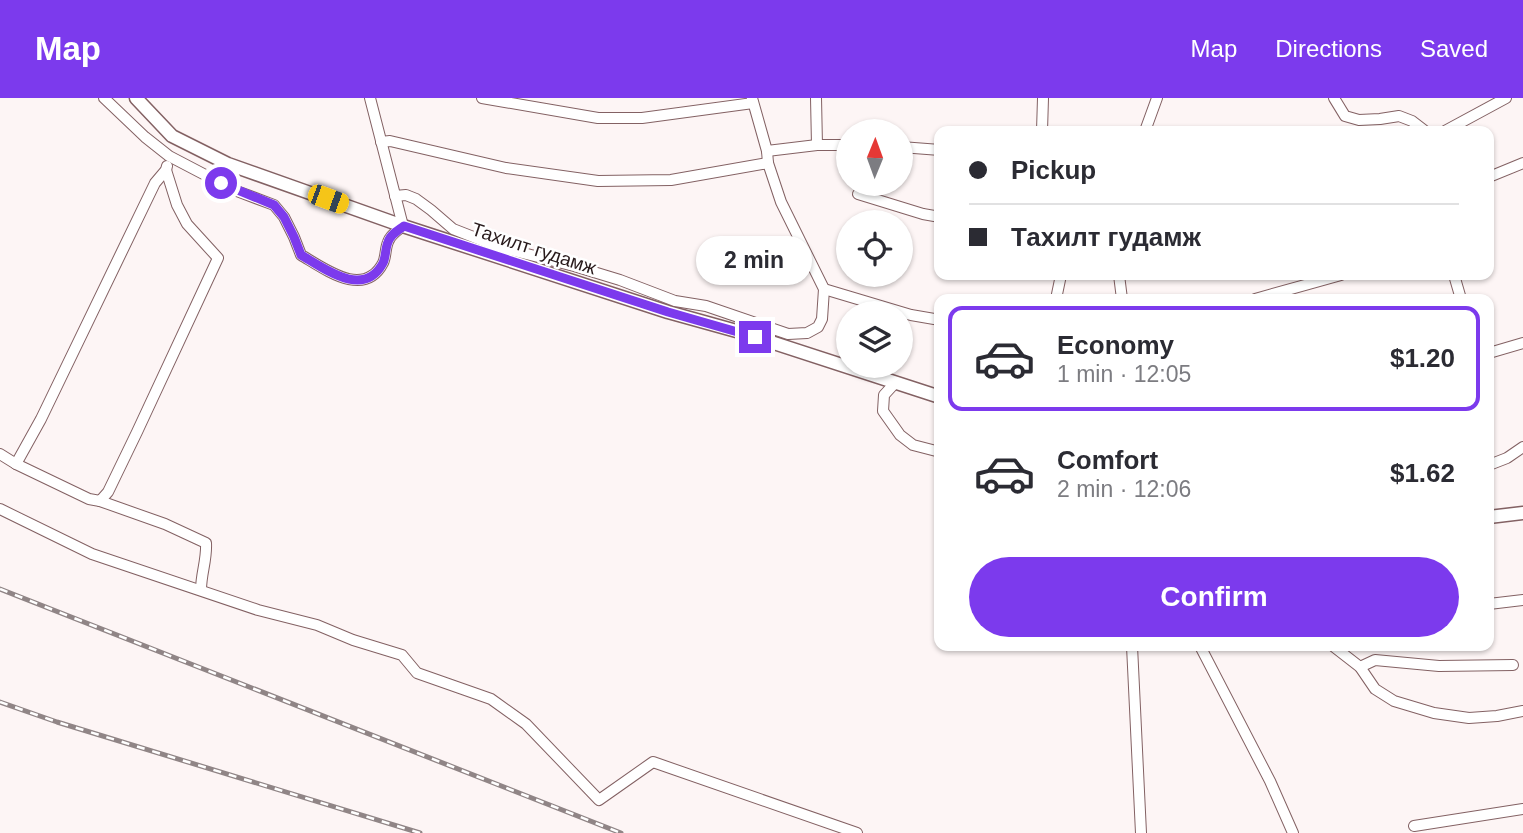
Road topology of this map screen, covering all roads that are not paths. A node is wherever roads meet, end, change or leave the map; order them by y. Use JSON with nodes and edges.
{"nodes":[{"id":1,"x":104,"y":98,"type":"edge"},
{"id":2,"x":136,"y":98,"type":"edge"},
{"id":3,"x":370,"y":98,"type":"edge"},
{"id":4,"x":482,"y":98,"type":"edge"},
{"id":5,"x":816,"y":98,"type":"edge"},
{"id":6,"x":1044,"y":98,"type":"edge"},
{"id":7,"x":1157,"y":98,"type":"edge"},
{"id":8,"x":1334,"y":98,"type":"edge"},
{"id":9,"x":1506,"y":98,"type":"edge"},
{"id":10,"x":753,"y":100,"type":"edge"},
{"id":11,"x":1042,"y":126,"type":"edge"},
{"id":12,"x":1147,"y":126,"type":"edge"},
{"id":13,"x":1418,"y":126,"type":"edge"},
{"id":14,"x":1454,"y":126,"type":"edge"},
{"id":15,"x":381,"y":142,"type":"junction"},
{"id":16,"x":817,"y":145,"type":"junction"},
{"id":17,"x":836,"y":145,"type":"edge"},
{"id":18,"x":914,"y":148,"type":"edge"},
{"id":19,"x":934,"y":150,"type":"edge"},
{"id":20,"x":767,"y":151,"type":"junction"},
{"id":21,"x":169,"y":156,"type":"junction"},
{"id":22,"x":768,"y":163,"type":"junction"},
{"id":23,"x":1523,"y":163,"type":"edge"},
{"id":24,"x":166,"y":170,"type":"junction"},
{"id":25,"x":1494,"y":175,"type":"edge"},
{"id":26,"x":395,"y":195,"type":"junction"},
{"id":27,"x":864,"y":196,"type":"edge"},
{"id":28,"x":934,"y":216,"type":"edge"},
{"id":29,"x":404,"y":226,"type":"junction"},
{"id":30,"x":1323,"y":280,"type":"edge"},
{"id":31,"x":824,"y":289,"type":"junction"},
{"id":32,"x":1273,"y":294,"type":"edge"},
{"id":33,"x":672,"y":306,"type":"junction"},
{"id":34,"x":934,"y":319,"type":"edge"},
{"id":35,"x":773,"y":336,"type":"junction"},
{"id":36,"x":1523,"y":343,"type":"edge"},
{"id":37,"x":1494,"y":352,"type":"edge"},
{"id":38,"x":895,"y":383,"type":"junction"},
{"id":39,"x":934,"y":395,"type":"edge"},
{"id":40,"x":1523,"y":447,"type":"edge"},
{"id":41,"x":934,"y":450,"type":"edge"},
{"id":42,"x":0,"y":454,"type":"edge"},
{"id":43,"x":1494,"y":463,"type":"edge"},
{"id":44,"x":16,"y":464,"type":"junction"},
{"id":45,"x":100,"y":501,"type":"junction"},
{"id":46,"x":0,"y":509,"type":"edge"},
{"id":47,"x":1523,"y":513,"type":"edge"},
{"id":48,"x":1494,"y":516,"type":"edge"},
{"id":49,"x":201,"y":590,"type":"junction"},
{"id":50,"x":1523,"y":600,"type":"edge"},
{"id":51,"x":1494,"y":603,"type":"edge"},
{"id":52,"x":1132,"y":651,"type":"edge"},
{"id":53,"x":1203,"y":651,"type":"edge"},
{"id":54,"x":1339,"y":651,"type":"edge"},
{"id":55,"x":1513,"y":665,"type":"dead end"},
{"id":56,"x":1360,"y":667,"type":"junction"},
{"id":57,"x":1523,"y":711,"type":"edge"},
{"id":58,"x":1523,"y":809,"type":"edge"},
{"id":59,"x":1414,"y":826,"type":"dead end"},
{"id":60,"x":857,"y":833,"type":"edge"},
{"id":61,"x":1141,"y":833,"type":"edge"},
{"id":62,"x":1293,"y":833,"type":"edge"}],
"edges":[{"from":1,"to":21,"type":"street"},
{"from":2,"to":29,"type":"main road","name":"Тахилт гудамж"},
{"from":3,"to":15,"type":"street"},
{"from":4,"to":10,"type":"street"},
{"from":5,"to":16,"type":"street"},
{"from":6,"to":11,"type":"street"},
{"from":7,"to":12,"type":"street"},
{"from":8,"to":13,"type":"street"},
{"from":9,"to":14,"type":"street"},
{"from":10,"to":20,"type":"street"},
{"from":15,"to":22,"type":"street"},
{"from":15,"to":26,"type":"street"},
{"from":16,"to":17,"type":"street"},
{"from":16,"to":20,"type":"street"},
{"from":18,"to":19,"type":"street"},
{"from":20,"to":22,"type":"street"},
{"from":21,"to":24,"type":"street"},
{"from":21,"to":29,"type":"street"},
{"from":22,"to":31,"type":"street"},
{"from":23,"to":25,"type":"street"},
{"from":24,"to":44,"type":"street"},
{"from":24,"to":45,"type":"street"},
{"from":26,"to":29,"type":"street"},
{"from":26,"to":33,"type":"street"},
{"from":27,"to":28,"type":"street"},
{"from":29,"to":33,"type":"main road","name":"Тахилт гудамж"},
{"from":30,"to":32,"type":"street"},
{"from":31,"to":34,"type":"street"},
{"from":31,"to":35,"type":"street"},
{"from":33,"to":35,"type":"main road","name":"Тахилт гудамж"},
{"from":35,"to":38,"type":"main road","name":"Тахилт гудамж"},
{"from":36,"to":37,"type":"street"},
{"from":38,"to":39,"type":"main road","name":"Тахилт гудамж"},
{"from":38,"to":41,"type":"street"},
{"from":40,"to":43,"type":"street"},
{"from":42,"to":44,"type":"street"},
{"from":44,"to":45,"type":"street"},
{"from":45,"to":49,"type":"street"},
{"from":46,"to":49,"type":"street"},
{"from":47,"to":48,"type":"main road"},
{"from":49,"to":60,"type":"street"},
{"from":50,"to":51,"type":"street"},
{"from":52,"to":61,"type":"street"},
{"from":53,"to":62,"type":"street"},
{"from":54,"to":56,"type":"street"},
{"from":55,"to":56,"type":"street"},
{"from":56,"to":57,"type":"street"},
{"from":58,"to":59,"type":"street"}]}
